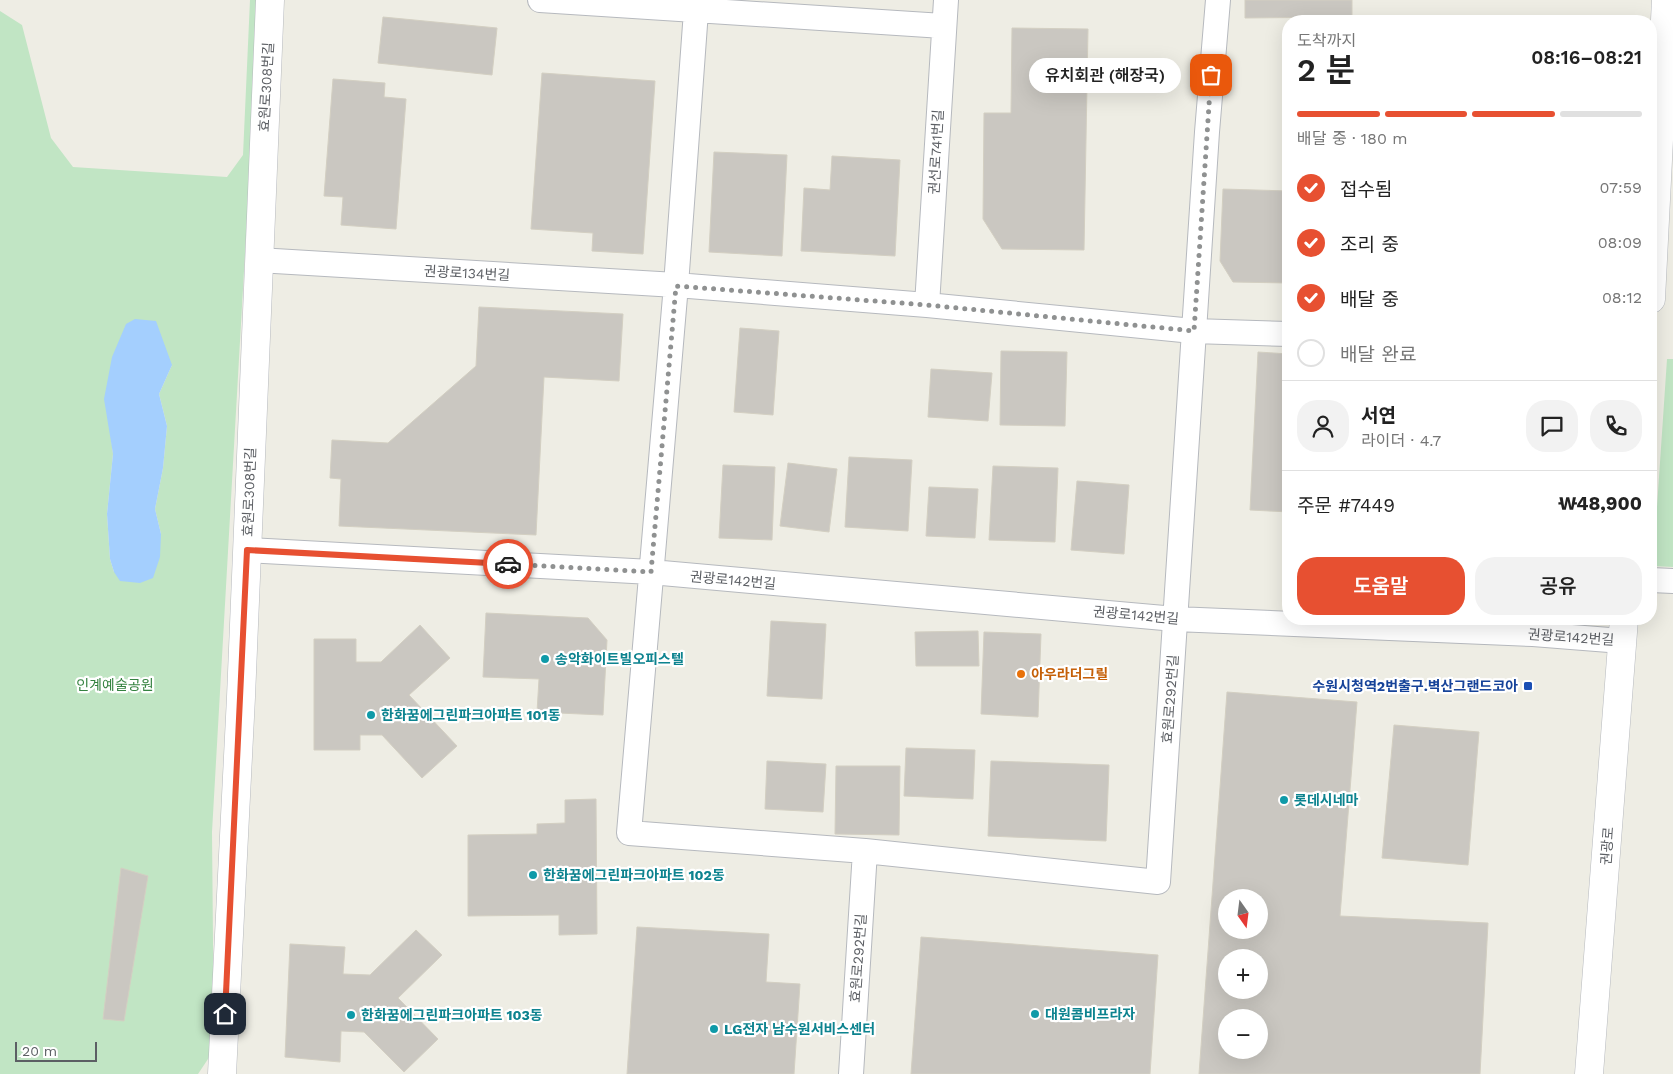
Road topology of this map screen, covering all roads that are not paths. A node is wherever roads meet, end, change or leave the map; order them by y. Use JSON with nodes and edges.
{"nodes":[{"id":1,"x":270,"y":0,"type":"edge"},
{"id":2,"x":540,"y":0,"type":"edge"},
{"id":3,"x":946,"y":0,"type":"edge"},
{"id":4,"x":1218,"y":0,"type":"edge"},
{"id":5,"x":1666,"y":0,"type":"edge"},
{"id":6,"x":696,"y":11,"type":"junction"},
{"id":7,"x":943,"y":26,"type":"junction"},
{"id":8,"x":1657,"y":179,"type":"edge"},
{"id":9,"x":258,"y":260,"type":"junction"},
{"id":10,"x":676,"y":286,"type":"junction"},
{"id":11,"x":927,"y":305,"type":"junction"},
{"id":12,"x":1194,"y":331,"type":"junction"},
{"id":13,"x":1282,"y":334,"type":"edge"},
{"id":14,"x":247,"y":550,"type":"junction"},
{"id":15,"x":651,"y":572,"type":"junction"},
{"id":16,"x":1657,"y":580,"type":"edge"},
{"id":17,"x":1673,"y":581,"type":"edge"},
{"id":18,"x":1175,"y":619,"type":"junction"},
{"id":19,"x":1282,"y":624,"type":"edge"},
{"id":20,"x":1315,"y":625,"type":"edge"},
{"id":21,"x":1623,"y":630,"type":"edge"},
{"id":22,"x":865,"y":851,"type":"junction"},
{"id":23,"x":1590,"y":1068,"type":"edge"},
{"id":24,"x":222,"y":1074,"type":"edge"},
{"id":25,"x":851,"y":1074,"type":"edge"}],
"edges":[{"from":1,"to":9,"type":"street","name":"효원로308번길"},
{"from":2,"to":6,"type":"street"},
{"from":3,"to":7,"type":"street","name":"권선로741번길"},
{"from":4,"to":12,"type":"street","name":"효원로292번길"},
{"from":5,"to":8,"type":"street"},
{"from":6,"to":7,"type":"street"},
{"from":6,"to":10,"type":"street"},
{"from":7,"to":11,"type":"street","name":"권선로741번길"},
{"from":9,"to":10,"type":"street","name":"권광로134번길"},
{"from":9,"to":14,"type":"street","name":"효원로308번길"},
{"from":10,"to":11,"type":"street","name":"권광로134번길"},
{"from":10,"to":15,"type":"street"},
{"from":11,"to":12,"type":"street","name":"권광로134번길"},
{"from":12,"to":13,"type":"street","name":"권광로134번길"},
{"from":12,"to":18,"type":"street","name":"효원로292번길"},
{"from":14,"to":15,"type":"street","name":"권광로142번길"},
{"from":14,"to":24,"type":"street","name":"효원로308번길"},
{"from":15,"to":18,"type":"street","name":"권광로142번길"},
{"from":15,"to":22,"type":"street"},
{"from":16,"to":17,"type":"street"},
{"from":18,"to":19,"type":"street","name":"권광로142번길"},
{"from":18,"to":22,"type":"street","name":"효원로292번길"},
{"from":20,"to":21,"type":"street","name":"권광로142번길"},
{"from":21,"to":23,"type":"street","name":"권광로"},
{"from":22,"to":25,"type":"street","name":"효원로292번길"}]}
